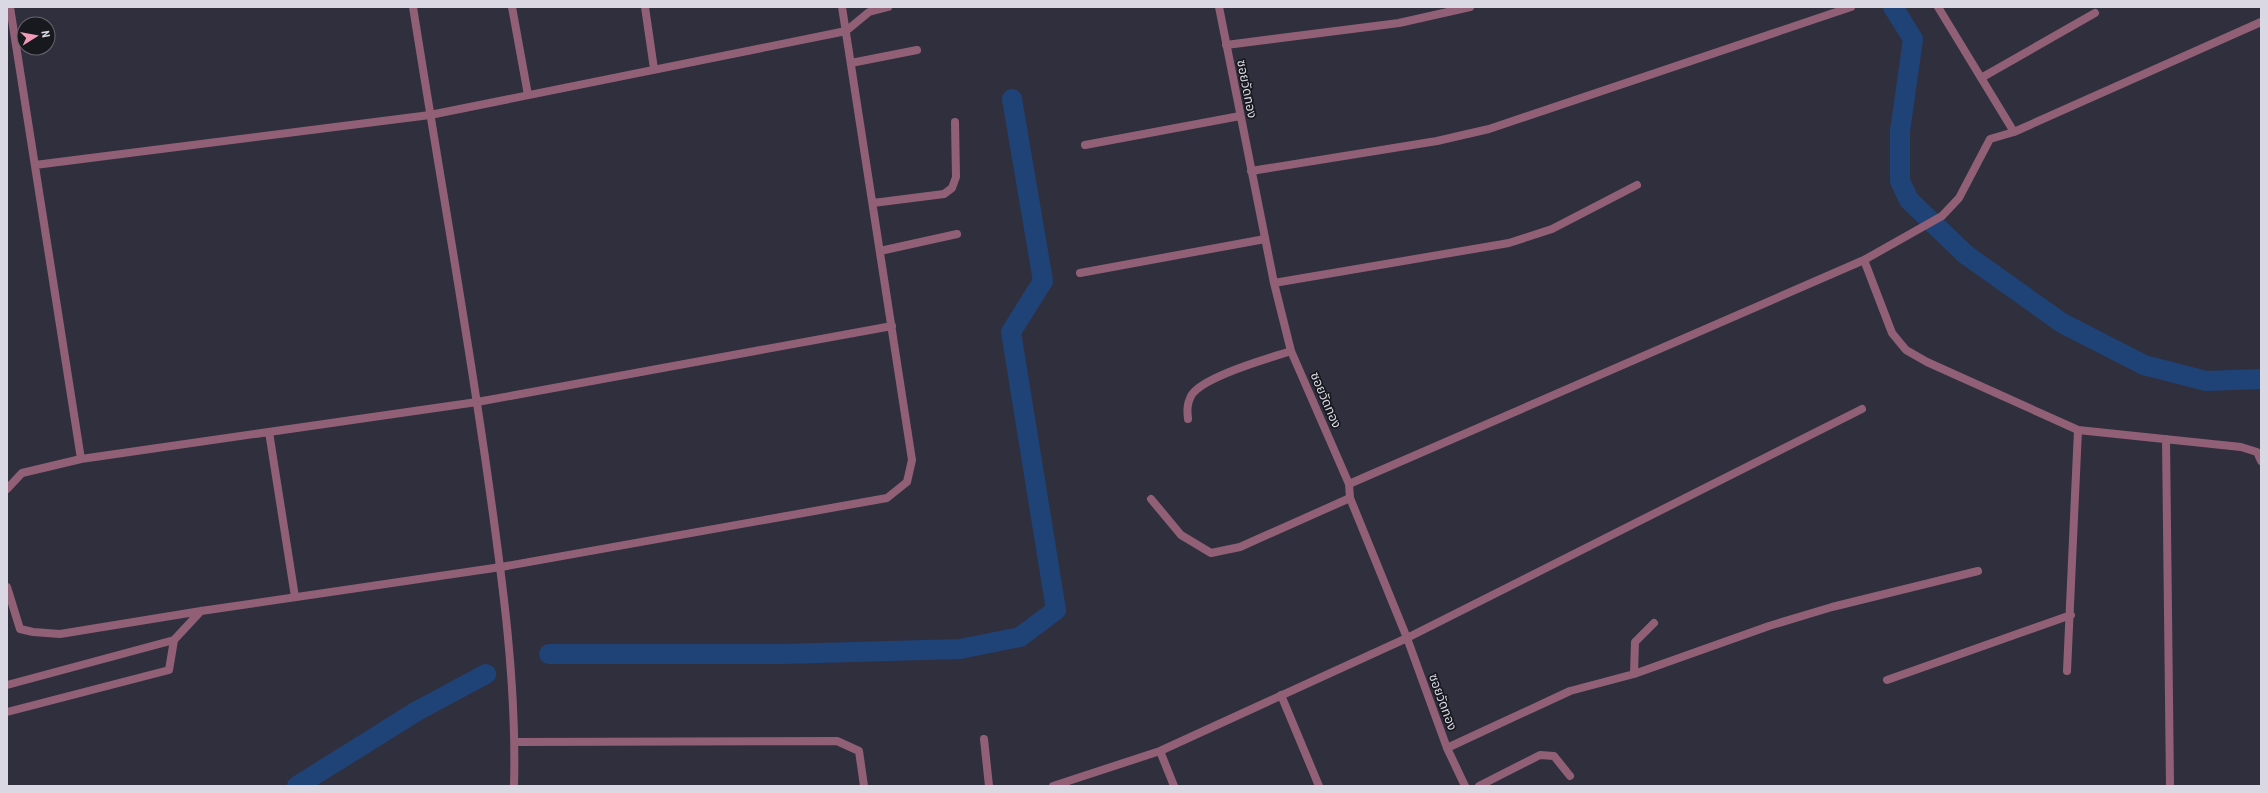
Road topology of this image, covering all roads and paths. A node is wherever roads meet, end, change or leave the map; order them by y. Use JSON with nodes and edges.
{"nodes":[{"id":1,"x":10,"y":7,"type":"edge"},
{"id":2,"x":413,"y":7,"type":"edge"},
{"id":3,"x":512,"y":7,"type":"edge"},
{"id":4,"x":645,"y":7,"type":"edge"},
{"id":5,"x":842,"y":7,"type":"edge"},
{"id":6,"x":888,"y":7,"type":"edge"},
{"id":7,"x":1219,"y":7,"type":"edge"},
{"id":8,"x":1470,"y":7,"type":"edge"},
{"id":9,"x":1851,"y":7,"type":"edge"},
{"id":10,"x":1938,"y":7,"type":"edge"},
{"id":11,"x":2095,"y":13,"type":"dead end"},
{"id":12,"x":2261,"y":22,"type":"edge"},
{"id":13,"x":846,"y":31,"type":"junction"},
{"id":14,"x":1226,"y":45,"type":"junction"},
{"id":15,"x":917,"y":50,"type":"dead end"},
{"id":16,"x":851,"y":63,"type":"junction"},
{"id":17,"x":654,"y":69,"type":"junction"},
{"id":18,"x":1981,"y":78,"type":"junction"},
{"id":19,"x":528,"y":95,"type":"junction"},
{"id":20,"x":430,"y":115,"type":"junction"},
{"id":21,"x":1240,"y":116,"type":"junction"},
{"id":22,"x":955,"y":122,"type":"dead end"},
{"id":23,"x":2014,"y":132,"type":"junction"},
{"id":24,"x":1085,"y":145,"type":"dead end"},
{"id":25,"x":35,"y":166,"type":"junction"},
{"id":26,"x":1251,"y":171,"type":"junction"},
{"id":27,"x":1637,"y":185,"type":"dead end"},
{"id":28,"x":873,"y":203,"type":"junction"},
{"id":29,"x":957,"y":234,"type":"dead end"},
{"id":30,"x":1265,"y":239,"type":"junction"},
{"id":31,"x":880,"y":251,"type":"junction"},
{"id":32,"x":1864,"y":260,"type":"junction"},
{"id":33,"x":1080,"y":273,"type":"dead end"},
{"id":34,"x":1274,"y":283,"type":"junction"},
{"id":35,"x":892,"y":326,"type":"junction"},
{"id":36,"x":1291,"y":350,"type":"junction"},
{"id":37,"x":477,"y":402,"type":"junction"},
{"id":38,"x":1862,"y":409,"type":"dead end"},
{"id":39,"x":1188,"y":419,"type":"dead end"},
{"id":40,"x":2078,"y":430,"type":"junction"},
{"id":41,"x":269,"y":432,"type":"junction"},
{"id":42,"x":2166,"y":439,"type":"junction"},
{"id":43,"x":81,"y":459,"type":"junction"},
{"id":44,"x":2261,"y":461,"type":"edge"},
{"id":45,"x":1349,"y":484,"type":"junction"},
{"id":46,"x":7,"y":489,"type":"edge"},
{"id":47,"x":1350,"y":498,"type":"junction"},
{"id":48,"x":1151,"y":499,"type":"dead end"},
{"id":49,"x":501,"y":567,"type":"junction"},
{"id":50,"x":1978,"y":571,"type":"dead end"},
{"id":51,"x":7,"y":587,"type":"edge"},
{"id":52,"x":295,"y":597,"type":"junction"},
{"id":53,"x":201,"y":611,"type":"junction"},
{"id":54,"x":2071,"y":615,"type":"junction"},
{"id":55,"x":1654,"y":623,"type":"dead end"},
{"id":56,"x":1407,"y":638,"type":"junction"},
{"id":57,"x":174,"y":640,"type":"junction"},
{"id":58,"x":2067,"y":671,"type":"dead end"},
{"id":59,"x":1634,"y":674,"type":"junction"},
{"id":60,"x":1887,"y":680,"type":"dead end"},
{"id":61,"x":7,"y":685,"type":"edge"},
{"id":62,"x":1281,"y":695,"type":"junction"},
{"id":63,"x":7,"y":712,"type":"edge"},
{"id":64,"x":984,"y":739,"type":"dead end"},
{"id":65,"x":515,"y":742,"type":"junction"},
{"id":66,"x":1447,"y":748,"type":"junction"},
{"id":67,"x":1160,"y":750,"type":"junction"},
{"id":68,"x":1570,"y":776,"type":"dead end"},
{"id":69,"x":514,"y":786,"type":"edge"},
{"id":70,"x":864,"y":786,"type":"edge"},
{"id":71,"x":989,"y":786,"type":"edge"},
{"id":72,"x":1052,"y":786,"type":"edge"},
{"id":73,"x":1174,"y":786,"type":"edge"},
{"id":74,"x":1319,"y":786,"type":"edge"},
{"id":75,"x":1465,"y":786,"type":"edge"},
{"id":76,"x":1479,"y":786,"type":"edge"},
{"id":77,"x":2170,"y":786,"type":"edge"}],
"edges":[{"from":1,"to":25,"type":"street"},
{"from":2,"to":20,"type":"street"},
{"from":3,"to":19,"type":"street"},
{"from":4,"to":17,"type":"street"},
{"from":5,"to":13,"type":"street"},
{"from":6,"to":13,"type":"street"},
{"from":7,"to":14,"type":"street","name":"ซอยวัดทอง"},
{"from":8,"to":14,"type":"street"},
{"from":9,"to":26,"type":"street"},
{"from":10,"to":18,"type":"street"},
{"from":11,"to":18,"type":"street"},
{"from":12,"to":23,"type":"street"},
{"from":13,"to":16,"type":"street"},
{"from":13,"to":17,"type":"street"},
{"from":14,"to":21,"type":"street","name":"ซอยวัดทอง"},
{"from":15,"to":16,"type":"street"},
{"from":16,"to":28,"type":"street"},
{"from":17,"to":19,"type":"street"},
{"from":18,"to":23,"type":"street"},
{"from":19,"to":20,"type":"street"},
{"from":20,"to":25,"type":"street"},
{"from":20,"to":37,"type":"street"},
{"from":21,"to":24,"type":"street"},
{"from":21,"to":26,"type":"street","name":"ซอยวัดทอง"},
{"from":22,"to":28,"type":"street"},
{"from":23,"to":32,"type":"street"},
{"from":25,"to":43,"type":"street"},
{"from":26,"to":30,"type":"street","name":"ซอยวัดทอง"},
{"from":27,"to":34,"type":"street"},
{"from":28,"to":31,"type":"street"},
{"from":29,"to":31,"type":"street"},
{"from":30,"to":33,"type":"street"},
{"from":30,"to":34,"type":"street","name":"ซอยวัดทอง"},
{"from":31,"to":35,"type":"street"},
{"from":32,"to":40,"type":"street"},
{"from":32,"to":45,"type":"street"},
{"from":34,"to":36,"type":"street","name":"ซอยวัดทอง"},
{"from":35,"to":37,"type":"street"},
{"from":35,"to":49,"type":"street"},
{"from":36,"to":39,"type":"street"},
{"from":36,"to":45,"type":"street","name":"ซอยวัดทอง"},
{"from":37,"to":41,"type":"street"},
{"from":37,"to":49,"type":"street"},
{"from":38,"to":56,"type":"street"},
{"from":40,"to":42,"type":"street"},
{"from":40,"to":54,"type":"street"},
{"from":41,"to":43,"type":"street"},
{"from":41,"to":52,"type":"street"},
{"from":42,"to":44,"type":"street"},
{"from":42,"to":77,"type":"street"},
{"from":43,"to":46,"type":"street"},
{"from":45,"to":47,"type":"street","name":"ซอยวัดทอง"},
{"from":47,"to":48,"type":"street"},
{"from":47,"to":56,"type":"street","name":"ซอยวัดทอง"},
{"from":49,"to":52,"type":"street"},
{"from":49,"to":65,"type":"street"},
{"from":50,"to":59,"type":"street"},
{"from":51,"to":53,"type":"street"},
{"from":52,"to":53,"type":"street"},
{"from":53,"to":57,"type":"street"},
{"from":54,"to":58,"type":"street"},
{"from":54,"to":60,"type":"street"},
{"from":55,"to":59,"type":"street"},
{"from":56,"to":62,"type":"street"},
{"from":56,"to":66,"type":"street","name":"ซอยวัดทอง"},
{"from":57,"to":61,"type":"street"},
{"from":57,"to":63,"type":"street"},
{"from":59,"to":66,"type":"street"},
{"from":62,"to":67,"type":"street"},
{"from":62,"to":74,"type":"street"},
{"from":64,"to":71,"type":"street"},
{"from":65,"to":69,"type":"street"},
{"from":65,"to":70,"type":"street"},
{"from":66,"to":75,"type":"street","name":"ซอยวัดทอง"},
{"from":67,"to":72,"type":"street"},
{"from":67,"to":73,"type":"street"},
{"from":68,"to":76,"type":"street"}]}
